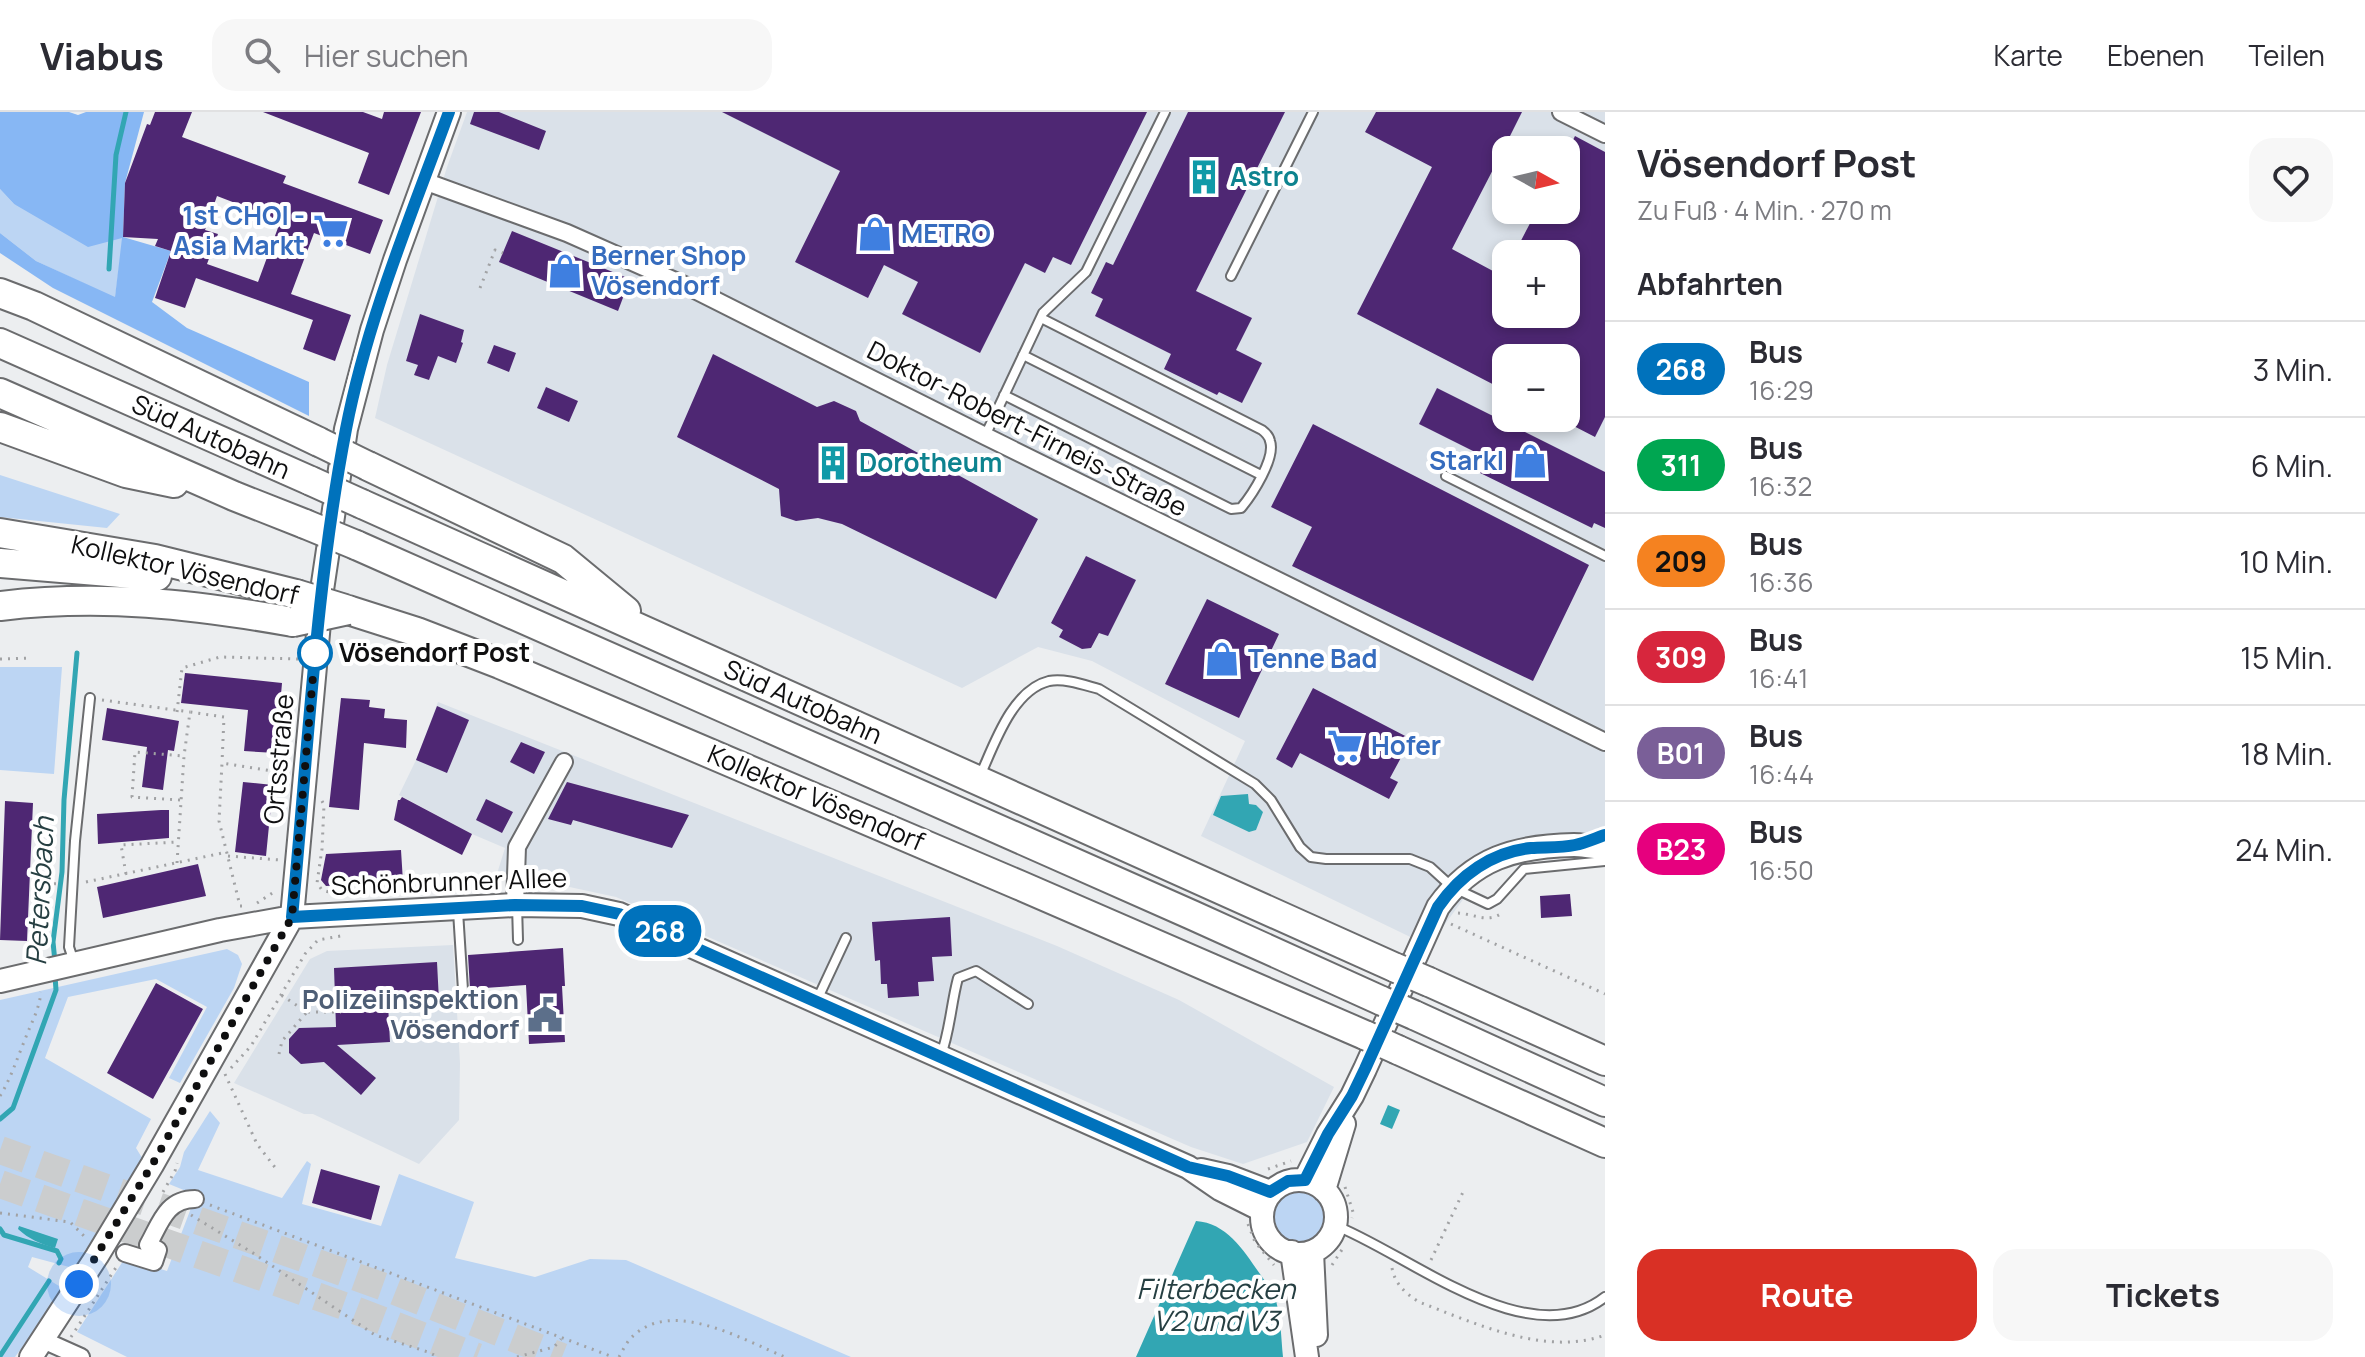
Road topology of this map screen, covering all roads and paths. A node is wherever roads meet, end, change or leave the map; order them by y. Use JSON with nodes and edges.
{"nodes":[{"id":1,"x":449,"y":112,"type":"edge"},
{"id":2,"x":1165,"y":112,"type":"edge"},
{"id":3,"x":1313,"y":112,"type":"edge"},
{"id":4,"x":1561,"y":112,"type":"edge"},
{"id":5,"x":1605,"y":134,"type":"edge"},
{"id":6,"x":424,"y":181,"type":"junction"},
{"id":7,"x":503,"y":253,"type":"dead end"},
{"id":8,"x":1231,"y":276,"type":"dead end"},
{"id":9,"x":0,"y":277,"type":"edge"},
{"id":10,"x":480,"y":288,"type":"dead end"},
{"id":11,"x":0,"y":293,"type":"edge"},
{"id":12,"x":34,"y":306,"type":"junction"},
{"id":13,"x":1041,"y":318,"type":"junction"},
{"id":14,"x":0,"y":343,"type":"edge"},
{"id":15,"x":1023,"y":355,"type":"junction"},
{"id":16,"x":0,"y":393,"type":"edge"},
{"id":17,"x":1004,"y":395,"type":"junction"},
{"id":18,"x":0,"y":427,"type":"edge"},
{"id":19,"x":985,"y":436,"type":"junction"},
{"id":20,"x":1261,"y":475,"type":"junction"},
{"id":21,"x":1446,"y":476,"type":"dead end"},
{"id":22,"x":234,"y":496,"type":"junction"},
{"id":23,"x":0,"y":533,"type":"edge"},
{"id":24,"x":1605,"y":556,"type":"edge"},
{"id":25,"x":0,"y":563,"type":"edge"},
{"id":26,"x":0,"y":606,"type":"edge"},
{"id":27,"x":295,"y":608,"type":"junction"},
{"id":28,"x":658,"y":637,"type":"junction"},
{"id":29,"x":31,"y":658,"type":"dead end"},
{"id":30,"x":0,"y":659,"type":"edge"},
{"id":31,"x":315,"y":660,"type":"junction"},
{"id":32,"x":90,"y":698,"type":"joint"},
{"id":33,"x":177,"y":712,"type":"junction"},
{"id":34,"x":190,"y":712,"type":"junction"},
{"id":35,"x":1604,"y":739,"type":"edge"},
{"id":36,"x":184,"y":756,"type":"junction"},
{"id":37,"x":564,"y":762,"type":"dead end"},
{"id":38,"x":222,"y":763,"type":"junction"},
{"id":39,"x":289,"y":774,"type":"dead end"},
{"id":40,"x":978,"y":780,"type":"junction"},
{"id":41,"x":180,"y":800,"type":"junction"},
{"id":42,"x":1605,"y":835,"type":"edge"},
{"id":43,"x":178,"y":842,"type":"junction"},
{"id":44,"x":1576,"y":845,"type":"junction"},
{"id":45,"x":1605,"y":847,"type":"edge"},
{"id":46,"x":228,"y":854,"type":"junction"},
{"id":47,"x":280,"y":860,"type":"dead end"},
{"id":48,"x":1605,"y":861,"type":"edge"},
{"id":49,"x":177,"y":863,"type":"junction"},
{"id":50,"x":126,"y":874,"type":"junction"},
{"id":51,"x":38,"y":883,"type":"dead end"},
{"id":52,"x":49,"y":884,"type":"dead end"},
{"id":53,"x":73,"y":885,"type":"junction"},
{"id":54,"x":1452,"y":887,"type":"junction"},
{"id":55,"x":255,"y":904,"type":"dead end"},
{"id":56,"x":1509,"y":904,"type":"dead end"},
{"id":57,"x":516,"y":905,"type":"junction"},
{"id":58,"x":458,"y":907,"type":"junction"},
{"id":59,"x":1457,"y":913,"type":"dead end"},
{"id":60,"x":292,"y":917,"type":"junction"},
{"id":61,"x":1451,"y":924,"type":"dead end"},
{"id":62,"x":349,"y":934,"type":"dead end"},
{"id":63,"x":846,"y":938,"type":"dead end"},
{"id":64,"x":518,"y":940,"type":"dead end"},
{"id":65,"x":56,"y":971,"type":"junction"},
{"id":66,"x":0,"y":981,"type":"edge"},
{"id":67,"x":463,"y":990,"type":"dead end"},
{"id":68,"x":1605,"y":994,"type":"edge"},
{"id":69,"x":281,"y":995,"type":"junction"},
{"id":70,"x":817,"y":1001,"type":"junction"},
{"id":71,"x":1028,"y":1004,"type":"dead end"},
{"id":72,"x":307,"y":1012,"type":"junction"},
{"id":73,"x":341,"y":1012,"type":"dead end"},
{"id":74,"x":279,"y":1054,"type":"dead end"},
{"id":75,"x":941,"y":1056,"type":"junction"},
{"id":76,"x":1605,"y":1061,"type":"edge"},
{"id":77,"x":0,"y":1096,"type":"edge"},
{"id":78,"x":1605,"y":1102,"type":"edge"},
{"id":79,"x":1605,"y":1143,"type":"edge"},
{"id":80,"x":277,"y":1170,"type":"dead end"},
{"id":81,"x":1323,"y":1175,"type":"junction"},
{"id":82,"x":1463,"y":1192,"type":"dead end"},
{"id":83,"x":195,"y":1199,"type":"joint"},
{"id":84,"x":1252,"y":1199,"type":"junction"},
{"id":85,"x":174,"y":1205,"type":"junction"},
{"id":86,"x":0,"y":1213,"type":"edge"},
{"id":87,"x":1342,"y":1228,"type":"junction"},
{"id":88,"x":125,"y":1253,"type":"dead end"},
{"id":89,"x":97,"y":1256,"type":"junction"},
{"id":90,"x":1293,"y":1256,"type":"junction"},
{"id":91,"x":1393,"y":1256,"type":"junction"},
{"id":92,"x":1424,"y":1274,"type":"junction"},
{"id":93,"x":1605,"y":1297,"type":"edge"},
{"id":94,"x":1605,"y":1335,"type":"edge"},
{"id":95,"x":562,"y":1338,"type":"junction"},
{"id":96,"x":37,"y":1348,"type":"edge"},
{"id":97,"x":81,"y":1357,"type":"edge"},
{"id":98,"x":438,"y":1357,"type":"edge"},
{"id":99,"x":517,"y":1357,"type":"edge"},
{"id":100,"x":613,"y":1357,"type":"edge"},
{"id":101,"x":619,"y":1357,"type":"edge"},
{"id":102,"x":785,"y":1357,"type":"edge"},
{"id":103,"x":1307,"y":1357,"type":"edge"},
{"id":104,"x":1317,"y":1357,"type":"edge"}],
"edges":[{"from":1,"to":6,"type":"main road","name":"Ortsstraße"},
{"from":2,"to":13,"type":"lane"},
{"from":3,"to":8,"type":"lane"},
{"from":4,"to":5,"type":"street"},
{"from":6,"to":19,"type":"street","name":"Doktor-Robert-Firneis-Straße"},
{"from":6,"to":31,"type":"main road","name":"Ortsstraße"},
{"from":7,"to":10,"type":"path"},
{"from":9,"to":12,"type":"highway"},
{"from":11,"to":12,"type":"highway"},
{"from":12,"to":28,"type":"highway","bridge":true},
{"from":13,"to":15,"type":"lane"},
{"from":13,"to":20,"type":"lane"},
{"from":14,"to":28,"type":"highway","name":"Süd Autobahn","bridge":true},
{"from":15,"to":17,"type":"lane"},
{"from":15,"to":20,"type":"lane"},
{"from":16,"to":22,"type":"highway","name":"Süd Autobahn"},
{"from":17,"to":19,"type":"lane"},
{"from":17,"to":20,"type":"lane"},
{"from":18,"to":22,"type":"highway"},
{"from":19,"to":35,"type":"street","name":"Doktor-Robert-Firneis-Straße"},
{"from":21,"to":24,"type":"lane"},
{"from":22,"to":78,"type":"highway","name":"Süd Autobahn","bridge":true},
{"from":23,"to":27,"type":"highway","name":"Kollektor Vösendorf"},
{"from":25,"to":27,"type":"highway"},
{"from":26,"to":27,"type":"highway"},
{"from":27,"to":79,"type":"highway","name":"Kollektor Vösendorf","bridge":true},
{"from":28,"to":40,"type":"highway","name":"Süd Autobahn"},
{"from":29,"to":30,"type":"path"},
{"from":31,"to":33,"type":"path"},
{"from":31,"to":60,"type":"main road","name":"Ortsstraße"},
{"from":32,"to":33,"type":"path"},
{"from":32,"to":53,"type":"lane"},
{"from":33,"to":34,"type":"path"},
{"from":34,"to":36,"type":"path"},
{"from":34,"to":38,"type":"path"},
{"from":36,"to":41,"type":"path"},
{"from":36,"to":41,"type":"path"},
{"from":37,"to":57,"type":"street"},
{"from":38,"to":39,"type":"path"},
{"from":38,"to":46,"type":"path"},
{"from":40,"to":54,"type":"lane"},
{"from":40,"to":76,"type":"highway","name":"Süd Autobahn","bridge":true},
{"from":41,"to":43,"type":"path"},
{"from":42,"to":44,"type":"main road"},
{"from":43,"to":49,"type":"path"},
{"from":43,"to":50,"type":"path"},
{"from":44,"to":45,"type":"main road"},
{"from":44,"to":54,"type":"main road"},
{"from":46,"to":47,"type":"path"},
{"from":46,"to":49,"type":"path"},
{"from":46,"to":55,"type":"path"},
{"from":48,"to":54,"type":"lane"},
{"from":49,"to":50,"type":"path"},
{"from":50,"to":53,"type":"path"},
{"from":51,"to":52,"type":"path"},
{"from":53,"to":65,"type":"lane"},
{"from":54,"to":81,"type":"main road"},
{"from":56,"to":59,"type":"path"},
{"from":57,"to":58,"type":"main road","name":"Schönbrunner Allee"},
{"from":57,"to":64,"type":"lane"},
{"from":57,"to":70,"type":"main road","name":"Schönbrunner Allee"},
{"from":58,"to":60,"type":"main road","name":"Schönbrunner Allee"},
{"from":58,"to":67,"type":"lane"},
{"from":60,"to":65,"type":"main road","name":"Schönbrunner Allee"},
{"from":60,"to":89,"type":"main road","name":"Ortsstraße"},
{"from":61,"to":68,"type":"path"},
{"from":62,"to":69,"type":"path"},
{"from":63,"to":70,"type":"lane"},
{"from":65,"to":66,"type":"main road","name":"Schönbrunner Allee"},
{"from":65,"to":77,"type":"path"},
{"from":69,"to":72,"type":"path"},
{"from":69,"to":80,"type":"path"},
{"from":70,"to":75,"type":"main road","name":"Schönbrunner Allee"},
{"from":71,"to":75,"type":"lane"},
{"from":72,"to":73,"type":"path"},
{"from":72,"to":74,"type":"path"},
{"from":75,"to":84,"type":"main road","name":"Schönbrunner Allee"},
{"from":81,"to":84,"type":"main road"},
{"from":81,"to":84,"type":"path"},
{"from":81,"to":87,"type":"main road"},
{"from":81,"to":87,"type":"path"},
{"from":82,"to":92,"type":"path"},
{"from":83,"to":85,"type":"street"},
{"from":83,"to":95,"type":"path"},
{"from":84,"to":90,"type":"main road"},
{"from":84,"to":90,"type":"path"},
{"from":85,"to":88,"type":"street"},
{"from":85,"to":98,"type":"path"},
{"from":86,"to":89,"type":"path"},
{"from":87,"to":90,"type":"main road"},
{"from":87,"to":91,"type":"lane"},
{"from":89,"to":96,"type":"main road","name":"Ortsstraße"},
{"from":90,"to":103,"type":"main road"},
{"from":90,"to":104,"type":"main road"},
{"from":91,"to":92,"type":"lane"},
{"from":91,"to":94,"type":"path"},
{"from":92,"to":93,"type":"lane"},
{"from":95,"to":99,"type":"path"},
{"from":95,"to":100,"type":"path"},
{"from":96,"to":97,"type":"street"},
{"from":101,"to":102,"type":"path"}]}
